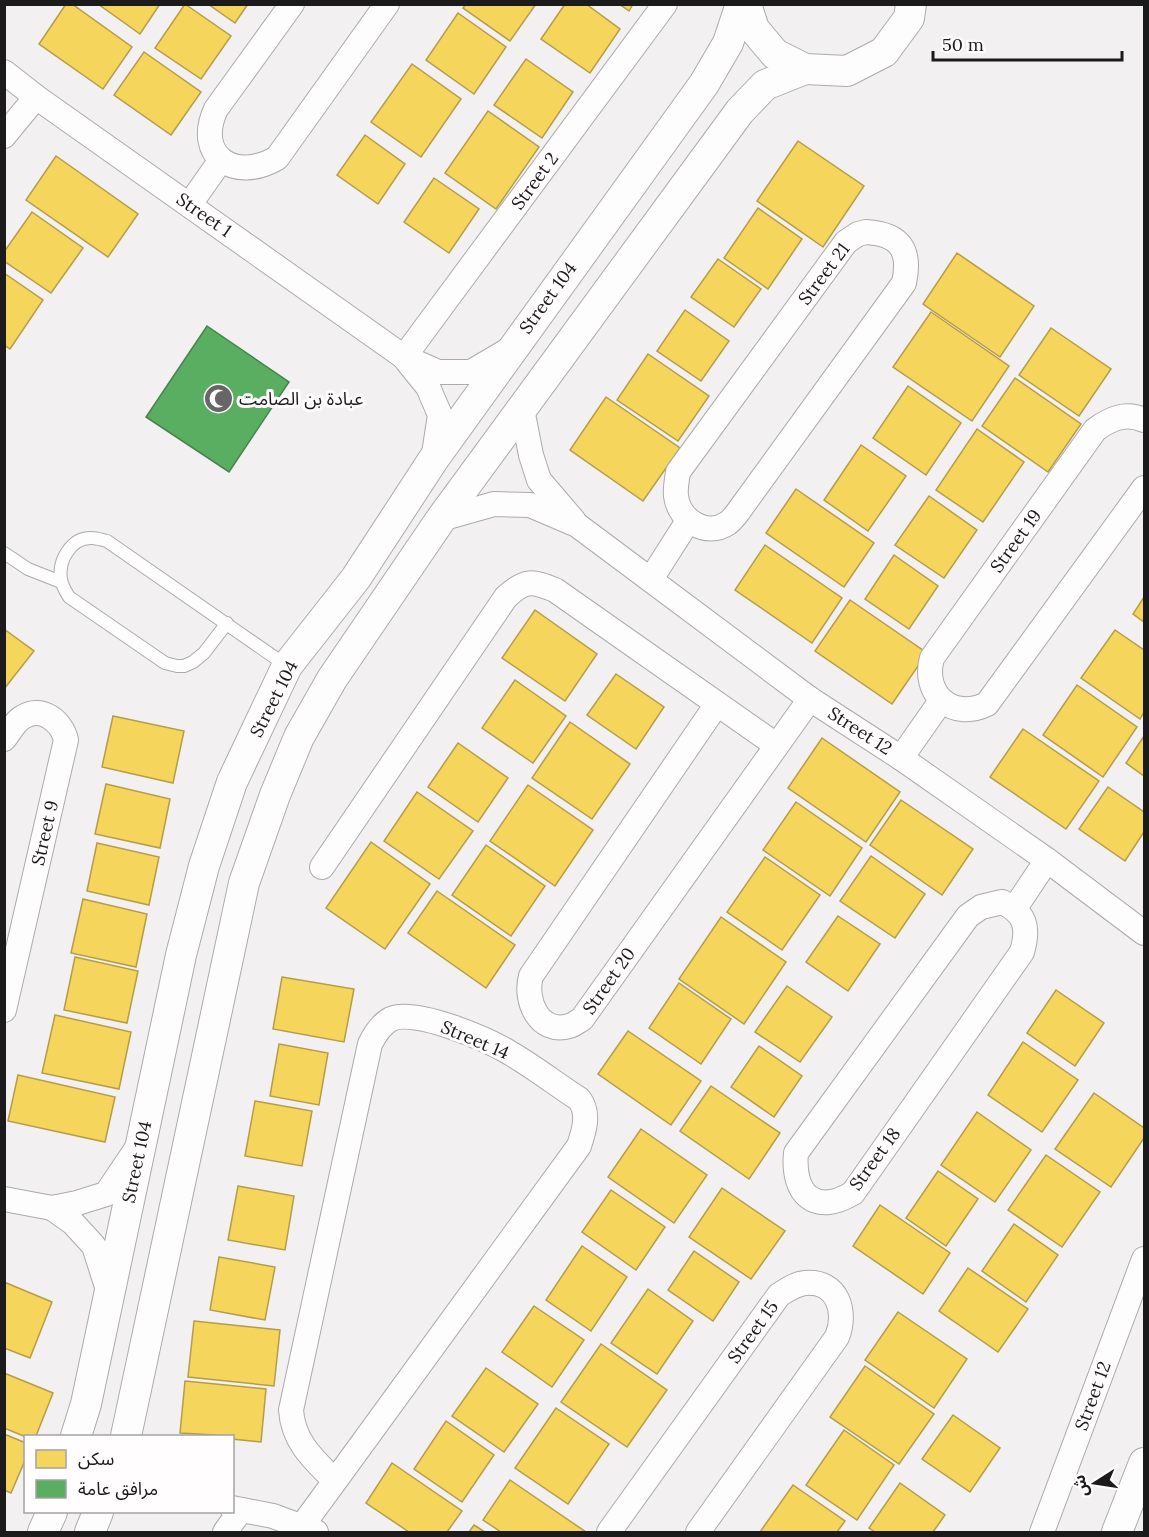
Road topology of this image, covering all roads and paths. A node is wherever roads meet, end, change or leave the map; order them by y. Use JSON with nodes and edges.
{"nodes":[{"id":1,"x":292,"y":4,"type":"edge"},
{"id":2,"x":387,"y":4,"type":"edge"},
{"id":3,"x":665,"y":4,"type":"edge"},
{"id":4,"x":741,"y":4,"type":"edge"},
{"id":5,"x":746,"y":4,"type":"edge"},
{"id":6,"x":911,"y":4,"type":"edge"},
{"id":7,"x":805,"y":69,"type":"junction"},
{"id":8,"x":4,"y":72,"type":"edge"},
{"id":9,"x":36,"y":97,"type":"junction"},
{"id":10,"x":4,"y":136,"type":"edge"},
{"id":11,"x":221,"y":160,"type":"junction"},
{"id":12,"x":190,"y":204,"type":"junction"},
{"id":13,"x":512,"y":348,"type":"junction"},
{"id":14,"x":404,"y":357,"type":"junction"},
{"id":15,"x":522,"y":409,"type":"junction"},
{"id":16,"x":1144,"y":420,"type":"edge"},
{"id":17,"x":433,"y":460,"type":"junction"},
{"id":18,"x":1144,"y":488,"type":"edge"},
{"id":19,"x":441,"y":519,"type":"junction"},
{"id":20,"x":688,"y":522,"type":"junction"},
{"id":21,"x":577,"y":525,"type":"junction"},
{"id":22,"x":4,"y":553,"type":"edge"},
{"id":23,"x":651,"y":579,"type":"junction"},
{"id":24,"x":61,"y":582,"type":"junction"},
{"id":25,"x":226,"y":623,"type":"junction"},
{"id":26,"x":287,"y":666,"type":"junction"},
{"id":27,"x":810,"y":699,"type":"junction"},
{"id":28,"x":941,"y":701,"type":"junction"},
{"id":29,"x":717,"y":705,"type":"junction"},
{"id":30,"x":4,"y":739,"type":"edge"},
{"id":31,"x":776,"y":745,"type":"junction"},
{"id":32,"x":902,"y":758,"type":"junction"},
{"id":33,"x":237,"y":773,"type":"junction"},
{"id":34,"x":275,"y":795,"type":"junction"},
{"id":35,"x":1047,"y":860,"type":"junction"},
{"id":36,"x":322,"y":867,"type":"dead end"},
{"id":37,"x":1015,"y":908,"type":"junction"},
{"id":38,"x":1142,"y":926,"type":"edge"},
{"id":39,"x":181,"y":955,"type":"junction"},
{"id":40,"x":225,"y":969,"type":"junction"},
{"id":41,"x":4,"y":1010,"type":"edge"},
{"id":42,"x":142,"y":1141,"type":"junction"},
{"id":43,"x":4,"y":1199,"type":"edge"},
{"id":44,"x":52,"y":1208,"type":"junction"},
{"id":45,"x":1144,"y":1259,"type":"edge"},
{"id":46,"x":109,"y":1293,"type":"junction"},
{"id":47,"x":77,"y":1435,"type":"edge"},
{"id":48,"x":127,"y":1435,"type":"edge"},
{"id":49,"x":1144,"y":1462,"type":"edge"},
{"id":50,"x":336,"y":1481,"type":"junction"},
{"id":51,"x":237,"y":1509,"type":"edge"},
{"id":52,"x":52,"y":1513,"type":"edge"},
{"id":53,"x":309,"y":1530,"type":"edge"},
{"id":54,"x":43,"y":1533,"type":"edge"},
{"id":55,"x":225,"y":1533,"type":"edge"},
{"id":56,"x":609,"y":1533,"type":"edge"},
{"id":57,"x":698,"y":1533,"type":"edge"},
{"id":58,"x":1042,"y":1533,"type":"edge"},
{"id":59,"x":1117,"y":1533,"type":"edge"}],
"edges":[{"from":1,"to":11,"type":"street"},
{"from":2,"to":11,"type":"street"},
{"from":3,"to":14,"type":"street","name":"Street 2"},
{"from":4,"to":13,"type":"street","name":"Street 104"},
{"from":5,"to":7,"type":"street"},
{"from":6,"to":7,"type":"street"},
{"from":7,"to":15,"type":"street"},
{"from":8,"to":9,"type":"street","name":"Street 1"},
{"from":9,"to":10,"type":"street"},
{"from":9,"to":12,"type":"street","name":"Street 1"},
{"from":11,"to":12,"type":"street"},
{"from":12,"to":14,"type":"street","name":"Street 1"},
{"from":13,"to":14,"type":"street","name":"Street 1"},
{"from":13,"to":17,"type":"street","name":"Street 104"},
{"from":14,"to":17,"type":"street","name":"Street 1"},
{"from":15,"to":19,"type":"street"},
{"from":15,"to":21,"type":"street","name":"Street 12"},
{"from":16,"to":28,"type":"street","name":"Street 19"},
{"from":17,"to":26,"type":"street","name":"Street 104"},
{"from":18,"to":28,"type":"street"},
{"from":19,"to":21,"type":"street","name":"Street 12"},
{"from":19,"to":34,"type":"street"},
{"from":20,"to":20,"type":"street","name":"Street 21"},
{"from":20,"to":23,"type":"street"},
{"from":21,"to":23,"type":"street","name":"Street 12"},
{"from":22,"to":24,"type":"lane"},
{"from":23,"to":27,"type":"street","name":"Street 12"},
{"from":24,"to":25,"type":"lane"},
{"from":24,"to":25,"type":"lane"},
{"from":25,"to":26,"type":"lane"},
{"from":26,"to":33,"type":"street","name":"Street 104"},
{"from":27,"to":31,"type":"street","name":"Street 20"},
{"from":27,"to":32,"type":"street","name":"Street 12"},
{"from":28,"to":32,"type":"street"},
{"from":29,"to":31,"type":"street"},
{"from":29,"to":31,"type":"street","name":"Street 20"},
{"from":29,"to":36,"type":"street"},
{"from":30,"to":41,"type":"street","name":"Street 9"},
{"from":32,"to":35,"type":"street","name":"Street 12"},
{"from":33,"to":34,"type":"street"},
{"from":33,"to":39,"type":"street","name":"Street 104"},
{"from":34,"to":40,"type":"street"},
{"from":35,"to":37,"type":"street"},
{"from":35,"to":38,"type":"street","name":"Street 12"},
{"from":37,"to":37,"type":"street","name":"Street 18"},
{"from":39,"to":40,"type":"street"},
{"from":39,"to":42,"type":"street","name":"Street 104"},
{"from":40,"to":48,"type":"street"},
{"from":42,"to":44,"type":"street"},
{"from":42,"to":46,"type":"street","name":"Street 104"},
{"from":43,"to":44,"type":"street"},
{"from":44,"to":46,"type":"street"},
{"from":45,"to":58,"type":"street","name":"Street 12"},
{"from":46,"to":47,"type":"street","name":"Street 104"},
{"from":49,"to":59,"type":"street"},
{"from":50,"to":50,"type":"street","name":"Street 14"},
{"from":50,"to":53,"type":"street","name":"Street 14"},
{"from":51,"to":53,"type":"street"},
{"from":51,"to":55,"type":"street"},
{"from":52,"to":54,"type":"street"},
{"from":56,"to":57,"type":"street","name":"Street 15"}]}
